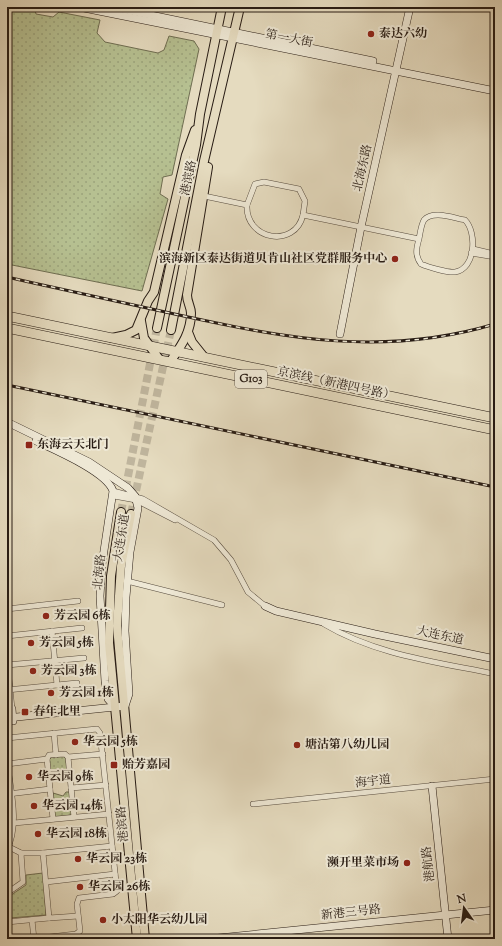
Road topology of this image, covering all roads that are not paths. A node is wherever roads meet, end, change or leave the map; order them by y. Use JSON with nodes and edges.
{"nodes":[{"id":1,"x":80,"y":7,"type":"edge"},
{"id":2,"x":112,"y":7,"type":"edge"},
{"id":3,"x":222,"y":7,"type":"edge"},
{"id":4,"x":240,"y":7,"type":"edge"},
{"id":5,"x":410,"y":7,"type":"edge"},
{"id":6,"x":217,"y":32,"type":"junction"},
{"id":7,"x":234,"y":36,"type":"junction"},
{"id":8,"x":396,"y":69,"type":"junction"},
{"id":9,"x":495,"y":87,"type":"edge"},
{"id":10,"x":495,"y":91,"type":"edge"},
{"id":11,"x":200,"y":114,"type":"junction"},
{"id":12,"x":215,"y":119,"type":"junction"},
{"id":13,"x":204,"y":196,"type":"junction"},
{"id":14,"x":247,"y":204,"type":"junction"},
{"id":15,"x":303,"y":215,"type":"junction"},
{"id":16,"x":361,"y":227,"type":"junction"},
{"id":17,"x":419,"y":239,"type":"junction"},
{"id":18,"x":472,"y":251,"type":"junction"},
{"id":19,"x":495,"y":254,"type":"edge"},
{"id":20,"x":495,"y":257,"type":"edge"},
{"id":21,"x":7,"y":316,"type":"edge"},
{"id":22,"x":142,"y":317,"type":"junction"},
{"id":23,"x":7,"y":328,"type":"edge"},
{"id":24,"x":157,"y":328,"type":"tunnel mouth"},
{"id":25,"x":171,"y":330,"type":"tunnel mouth"},
{"id":26,"x":188,"y":332,"type":"junction"},
{"id":27,"x":340,"y":334,"type":"dead end"},
{"id":28,"x":112,"y":338,"type":"junction"},
{"id":29,"x":147,"y":346,"type":"junction"},
{"id":30,"x":177,"y":351,"type":"junction"},
{"id":31,"x":204,"y":357,"type":"junction"},
{"id":32,"x":159,"y":360,"type":"junction"},
{"id":33,"x":170,"y":362,"type":"junction"},
{"id":34,"x":495,"y":418,"type":"edge"},
{"id":35,"x":7,"y":422,"type":"edge"},
{"id":36,"x":7,"y":428,"type":"edge"},
{"id":37,"x":495,"y":430,"type":"edge"},
{"id":38,"x":114,"y":494,"type":"junction"},
{"id":39,"x":136,"y":498,"type":"junction"},
{"id":40,"x":121,"y":512,"type":"tunnel mouth"},
{"id":41,"x":131,"y":514,"type":"tunnel mouth"},
{"id":42,"x":127,"y":581,"type":"junction"},
{"id":43,"x":78,"y":601,"type":"dead end"},
{"id":44,"x":222,"y":604,"type":"dead end"},
{"id":45,"x":265,"y":606,"type":"joint"},
{"id":46,"x":7,"y":609,"type":"edge"},
{"id":47,"x":317,"y":620,"type":"junction"},
{"id":48,"x":82,"y":628,"type":"dead end"},
{"id":49,"x":52,"y":631,"type":"junction"},
{"id":50,"x":7,"y":636,"type":"edge"},
{"id":51,"x":84,"y":658,"type":"dead end"},
{"id":52,"x":7,"y":659,"type":"edge"},
{"id":53,"x":495,"y":659,"type":"edge"},
{"id":54,"x":55,"y":660,"type":"junction"},
{"id":55,"x":7,"y":665,"type":"edge"},
{"id":56,"x":495,"y":674,"type":"edge"},
{"id":57,"x":77,"y":683,"type":"dead end"},
{"id":58,"x":57,"y":685,"type":"junction"},
{"id":59,"x":8,"y":690,"type":"edge"},
{"id":60,"x":125,"y":709,"type":"junction"},
{"id":61,"x":115,"y":710,"type":"junction"},
{"id":62,"x":10,"y":718,"type":"edge"},
{"id":63,"x":54,"y":733,"type":"junction"},
{"id":64,"x":7,"y":738,"type":"edge"},
{"id":65,"x":103,"y":754,"type":"junction"},
{"id":66,"x":56,"y":755,"type":"junction"},
{"id":67,"x":68,"y":757,"type":"junction"},
{"id":68,"x":47,"y":759,"type":"junction"},
{"id":69,"x":7,"y":761,"type":"edge"},
{"id":70,"x":7,"y":764,"type":"edge"},
{"id":71,"x":495,"y":780,"type":"edge"},
{"id":72,"x":106,"y":785,"type":"junction"},
{"id":73,"x":431,"y":787,"type":"junction"},
{"id":74,"x":71,"y":788,"type":"junction"},
{"id":75,"x":50,"y":790,"type":"junction"},
{"id":76,"x":9,"y":794,"type":"edge"},
{"id":77,"x":253,"y":805,"type":"dead end"},
{"id":78,"x":109,"y":814,"type":"junction"},
{"id":79,"x":74,"y":817,"type":"junction"},
{"id":80,"x":53,"y":819,"type":"junction"},
{"id":81,"x":14,"y":823,"type":"junction"},
{"id":82,"x":112,"y":846,"type":"junction"},
{"id":83,"x":8,"y":848,"type":"edge"},
{"id":84,"x":43,"y":853,"type":"junction"},
{"id":85,"x":21,"y":854,"type":"junction"},
{"id":86,"x":115,"y":874,"type":"junction"},
{"id":87,"x":46,"y":882,"type":"junction"},
{"id":88,"x":7,"y":893,"type":"edge"},
{"id":89,"x":495,"y":910,"type":"edge"},
{"id":90,"x":495,"y":914,"type":"edge"},
{"id":91,"x":78,"y":916,"type":"junction"},
{"id":92,"x":444,"y":917,"type":"junction"},
{"id":93,"x":48,"y":918,"type":"junction"},
{"id":94,"x":454,"y":918,"type":"junction"},
{"id":95,"x":7,"y":919,"type":"edge"},
{"id":96,"x":32,"y":920,"type":"junction"},
{"id":97,"x":7,"y":922,"type":"edge"},
{"id":98,"x":447,"y":928,"type":"junction"},
{"id":99,"x":138,"y":935,"type":"edge"},
{"id":100,"x":33,"y":939,"type":"edge"},
{"id":101,"x":144,"y":939,"type":"edge"},
{"id":102,"x":208,"y":939,"type":"edge"},
{"id":103,"x":252,"y":939,"type":"edge"},
{"id":104,"x":447,"y":939,"type":"edge"}],
"edges":[{"from":1,"to":6,"type":"main road","name":"第一大街"},
{"from":2,"to":6,"type":"main road","name":"第一大街"},
{"from":3,"to":6,"type":"main road"},
{"from":4,"to":7,"type":"main road"},
{"from":5,"to":8,"type":"main road","name":"北海东路"},
{"from":6,"to":7,"type":"main road","name":"第一大街"},
{"from":6,"to":11,"type":"main road"},
{"from":7,"to":8,"type":"main road","name":"第一大街"},
{"from":7,"to":12,"type":"main road","name":"港滨路"},
{"from":8,"to":9,"type":"main road","name":"第一大街"},
{"from":8,"to":10,"type":"main road","name":"第一大街"},
{"from":8,"to":16,"type":"main road","name":"北海东路"},
{"from":11,"to":22,"type":"main road"},
{"from":11,"to":24,"type":"main road"},
{"from":12,"to":13,"type":"main road"},
{"from":12,"to":25,"type":"main road","name":"港滨路"},
{"from":13,"to":14,"type":"street"},
{"from":13,"to":26,"type":"main road"},
{"from":14,"to":15,"type":"street"},
{"from":14,"to":15,"type":"street"},
{"from":15,"to":16,"type":"street"},
{"from":16,"to":17,"type":"street"},
{"from":16,"to":27,"type":"main road","name":"北海东路"},
{"from":17,"to":18,"type":"street"},
{"from":17,"to":18,"type":"street"},
{"from":18,"to":19,"type":"street"},
{"from":18,"to":20,"type":"street"},
{"from":21,"to":28,"type":"highway","name":"京滨线（新港四号路）","number":"G103"},
{"from":22,"to":28,"type":"main road"},
{"from":22,"to":29,"type":"main road"},
{"from":23,"to":32,"type":"highway","name":"京滨线（新港四号路）","number":"G103"},
{"from":26,"to":30,"type":"main road"},
{"from":26,"to":31,"type":"main road"},
{"from":28,"to":29,"type":"highway","name":"京滨线（新港四号路）","number":"G103"},
{"from":29,"to":30,"type":"highway","name":"京滨线（新港四号路）","number":"G103"},
{"from":29,"to":32,"type":"main road"},
{"from":30,"to":31,"type":"highway","name":"京滨线（新港四号路）","number":"G103"},
{"from":30,"to":33,"type":"main road"},
{"from":31,"to":34,"type":"highway","name":"京滨线（新港四号路）","number":"G103"},
{"from":32,"to":33,"type":"highway","name":"京滨线（新港四号路）","number":"G103"},
{"from":33,"to":37,"type":"highway","name":"京滨线（新港四号路）","number":"G103"},
{"from":35,"to":39,"type":"main road"},
{"from":36,"to":38,"type":"main road"},
{"from":38,"to":39,"type":"street"},
{"from":38,"to":61,"type":"main road","name":"大连东道"},
{"from":39,"to":42,"type":"main road","name":"大连东道"},
{"from":39,"to":45,"type":"street"},
{"from":40,"to":61,"type":"main road","name":"北海路"},
{"from":41,"to":60,"type":"main road","name":"北海路"},
{"from":42,"to":44,"type":"street"},
{"from":42,"to":60,"type":"main road","name":"大连东道"},
{"from":43,"to":46,"type":"street"},
{"from":45,"to":47,"type":"main road","name":"大连东道"},
{"from":47,"to":53,"type":"main road","name":"大连东道"},
{"from":47,"to":56,"type":"street"},
{"from":48,"to":49,"type":"street"},
{"from":49,"to":50,"type":"street"},
{"from":49,"to":54,"type":"street"},
{"from":51,"to":54,"type":"street"},
{"from":52,"to":55,"type":"street"},
{"from":54,"to":55,"type":"street"},
{"from":54,"to":58,"type":"street"},
{"from":55,"to":59,"type":"street"},
{"from":57,"to":58,"type":"street"},
{"from":58,"to":59,"type":"street"},
{"from":59,"to":62,"type":"street"},
{"from":60,"to":61,"type":"main road"},
{"from":60,"to":99,"type":"main road","name":"港滨路"},
{"from":61,"to":62,"type":"main road"},
{"from":61,"to":99,"type":"main road","name":"港滨路"},
{"from":63,"to":64,"type":"street"},
{"from":63,"to":65,"type":"street"},
{"from":63,"to":66,"type":"street"},
{"from":65,"to":67,"type":"street"},
{"from":65,"to":72,"type":"street"},
{"from":66,"to":67,"type":"street"},
{"from":66,"to":68,"type":"street"},
{"from":67,"to":74,"type":"street"},
{"from":68,"to":70,"type":"street"},
{"from":68,"to":75,"type":"street"},
{"from":69,"to":70,"type":"street"},
{"from":70,"to":76,"type":"street"},
{"from":71,"to":73,"type":"street","name":"海宇道"},
{"from":72,"to":74,"type":"street"},
{"from":72,"to":78,"type":"street"},
{"from":73,"to":77,"type":"street","name":"海宇道"},
{"from":73,"to":92,"type":"main road","name":"港航路"},
{"from":74,"to":79,"type":"street"},
{"from":75,"to":76,"type":"street"},
{"from":75,"to":80,"type":"street"},
{"from":76,"to":81,"type":"street"},
{"from":78,"to":79,"type":"street"},
{"from":78,"to":82,"type":"street"},
{"from":79,"to":80,"type":"street"},
{"from":80,"to":81,"type":"street"},
{"from":81,"to":83,"type":"street"},
{"from":82,"to":84,"type":"street"},
{"from":82,"to":86,"type":"street"},
{"from":83,"to":85,"type":"street"},
{"from":84,"to":85,"type":"street"},
{"from":84,"to":87,"type":"street"},
{"from":85,"to":88,"type":"street"},
{"from":86,"to":87,"type":"street"},
{"from":86,"to":91,"type":"street"},
{"from":87,"to":93,"type":"street"},
{"from":89,"to":92,"type":"main road","name":"新港三号路"},
{"from":90,"to":94,"type":"main road","name":"新港三号路"},
{"from":91,"to":93,"type":"street"},
{"from":91,"to":100,"type":"street"},
{"from":92,"to":94,"type":"main road","name":"新港三号路"},
{"from":92,"to":98,"type":"main road","name":"港航路"},
{"from":92,"to":102,"type":"main road","name":"新港三号路"},
{"from":92,"to":103,"type":"main road","name":"新港三号路"},
{"from":92,"to":104,"type":"main road","name":"港航路"},
{"from":93,"to":96,"type":"street"},
{"from":94,"to":98,"type":"main road"},
{"from":95,"to":97,"type":"street"},
{"from":96,"to":97,"type":"street"},
{"from":96,"to":100,"type":"street"},
{"from":98,"to":104,"type":"main road","name":"港航路"},
{"from":99,"to":101,"type":"main road","name":"港滨路"}]}
